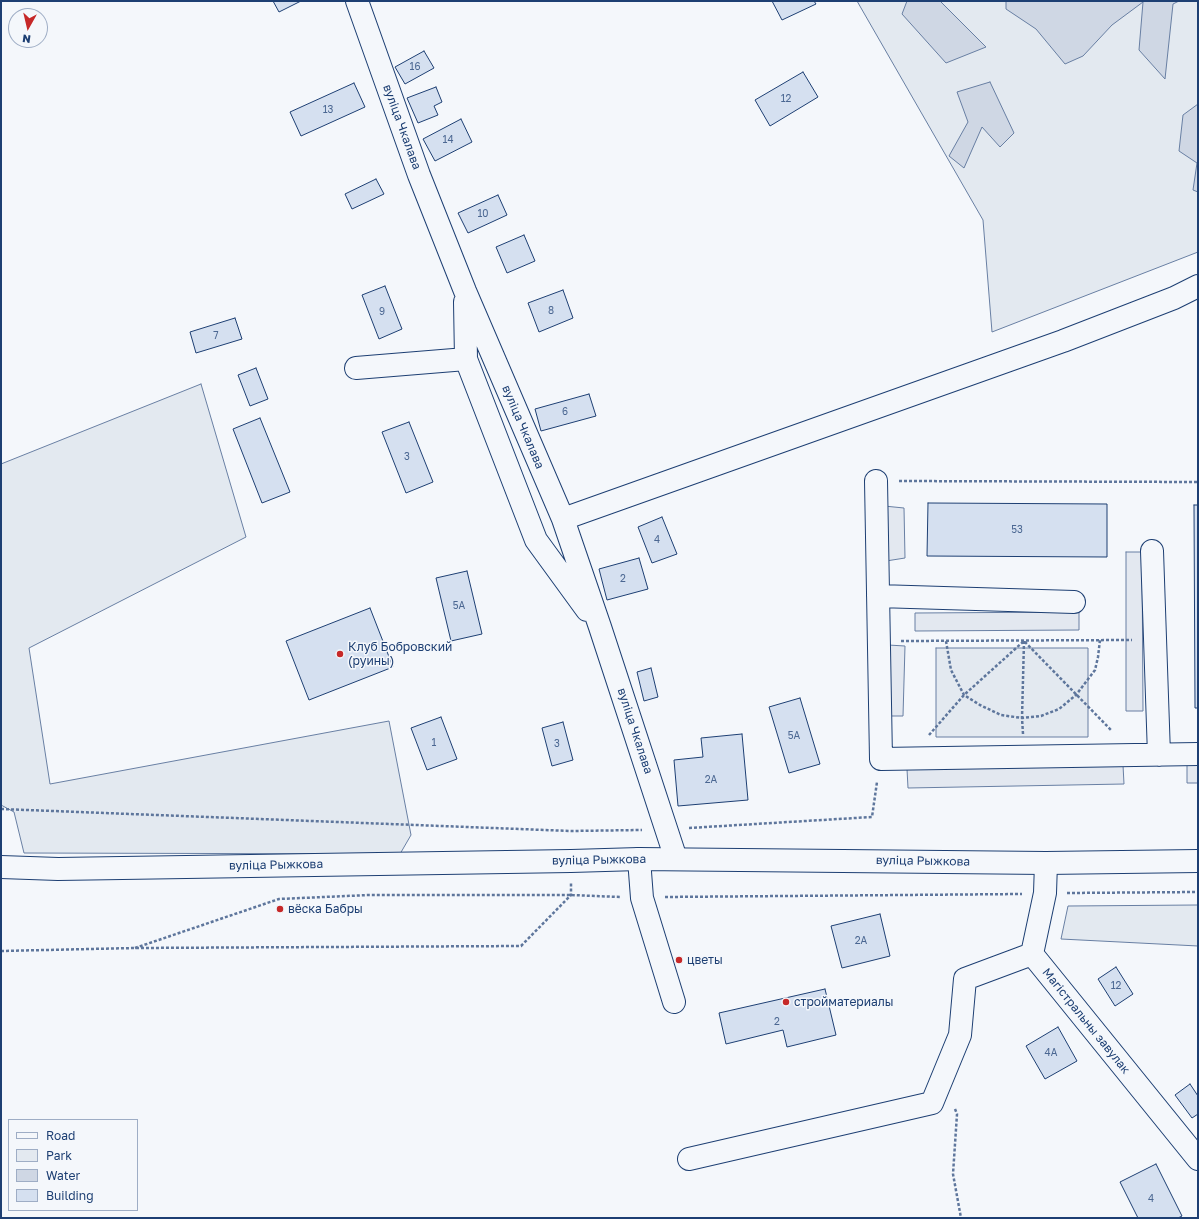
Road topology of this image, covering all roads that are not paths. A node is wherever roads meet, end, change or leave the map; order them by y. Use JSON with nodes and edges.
{"nodes":[{"id":1,"x":357,"y":1,"type":"edge"},
{"id":2,"x":1198,"y":286,"type":"edge"},
{"id":3,"x":465,"y":291,"type":"junction"},
{"id":4,"x":466,"y":359,"type":"junction"},
{"id":5,"x":356,"y":368,"type":"dead end"},
{"id":6,"x":876,"y":480,"type":"road end"},
{"id":7,"x":563,"y":518,"type":"junction"},
{"id":8,"x":1152,"y":551,"type":"dead end"},
{"id":9,"x":878,"y":596,"type":"junction"},
{"id":10,"x":1074,"y":602,"type":"dead end"},
{"id":11,"x":600,"y":627,"type":"junction"},
{"id":12,"x":1198,"y":754,"type":"edge"},
{"id":13,"x":1159,"y":755,"type":"junction"},
{"id":14,"x":639,"y":858,"type":"junction"},
{"id":15,"x":676,"y":859,"type":"junction"},
{"id":16,"x":1198,"y":861,"type":"edge"},
{"id":17,"x":1046,"y":863,"type":"junction"},
{"id":18,"x":1,"y":867,"type":"edge"},
{"id":19,"x":1032,"y":954,"type":"junction"},
{"id":20,"x":674,"y":1002,"type":"dead end"},
{"id":21,"x":689,"y":1159,"type":"dead end"},
{"id":22,"x":1198,"y":1159,"type":"edge"}],
"edges":[{"from":1,"to":3,"type":"street","name":"вуліца Чкалава"},
{"from":2,"to":7,"type":"street"},
{"from":3,"to":4,"type":"street"},
{"from":3,"to":7,"type":"street","name":"вуліца Чкалава"},
{"from":4,"to":5,"type":"street"},
{"from":4,"to":11,"type":"street"},
{"from":6,"to":9,"type":"street"},
{"from":7,"to":11,"type":"street","name":"вуліца Чкалава"},
{"from":8,"to":13,"type":"street"},
{"from":9,"to":10,"type":"street"},
{"from":9,"to":13,"type":"street"},
{"from":11,"to":15,"type":"street","name":"вуліца Чкалава"},
{"from":12,"to":13,"type":"street"},
{"from":14,"to":15,"type":"street","name":"вуліца Рыжкова"},
{"from":14,"to":18,"type":"street","name":"вуліца Рыжкова"},
{"from":14,"to":20,"type":"street"},
{"from":15,"to":17,"type":"street","name":"вуліца Рыжкова"},
{"from":16,"to":17,"type":"street","name":"вуліца Рыжкова"},
{"from":17,"to":19,"type":"street"},
{"from":19,"to":21,"type":"street"},
{"from":19,"to":22,"type":"street","name":"Магістральны завулак"}]}
